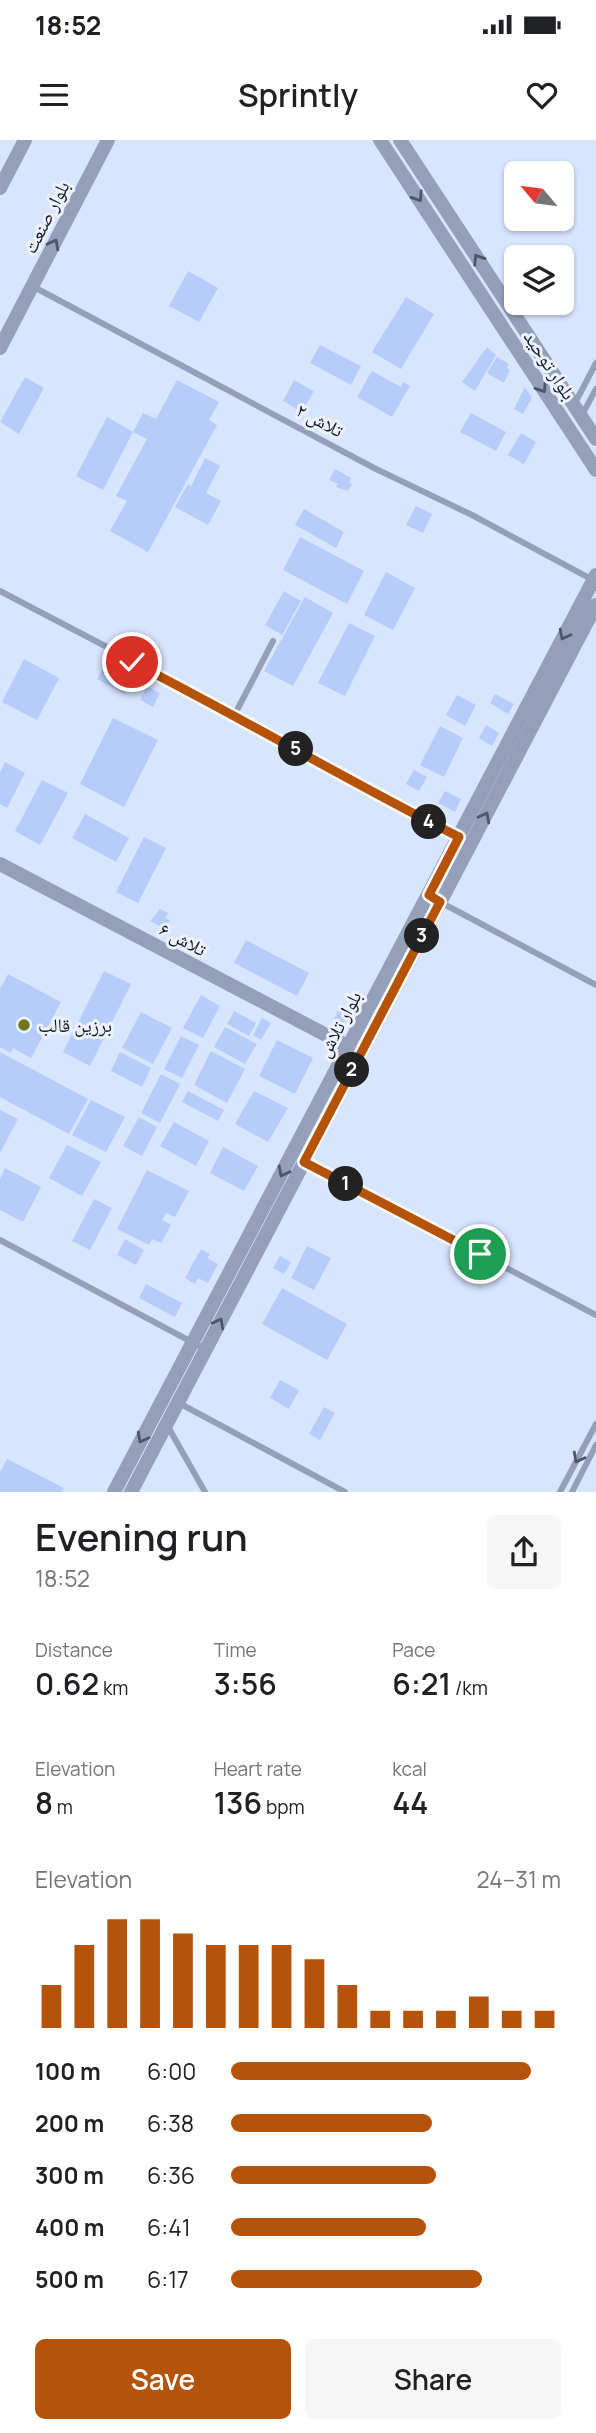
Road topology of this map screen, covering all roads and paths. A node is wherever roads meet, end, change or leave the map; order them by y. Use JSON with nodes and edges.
{"nodes":[{"id":1,"x":25,"y":140,"type":"edge"},
{"id":2,"x":108,"y":140,"type":"edge"},
{"id":3,"x":380,"y":140,"type":"edge"},
{"id":4,"x":400,"y":140,"type":"edge"},
{"id":5,"x":0,"y":188,"type":"edge"},
{"id":6,"x":32,"y":286,"type":"junction"},
{"id":7,"x":0,"y":348,"type":"edge"},
{"id":8,"x":596,"y":365,"type":"edge"},
{"id":9,"x":596,"y":389,"type":"edge"},
{"id":10,"x":578,"y":411,"type":"junction"},
{"id":11,"x":596,"y":439,"type":"edge"},
{"id":12,"x":596,"y":470,"type":"edge"},
{"id":13,"x":595,"y":577,"type":"edge"},
{"id":14,"x":0,"y":592,"type":"edge"},
{"id":15,"x":596,"y":605,"type":"edge"},
{"id":16,"x":273,"y":641,"type":"dead end"},
{"id":17,"x":235,"y":714,"type":"junction"},
{"id":18,"x":465,"y":840,"type":"junction"},
{"id":19,"x":0,"y":864,"type":"edge"},
{"id":20,"x":435,"y":899,"type":"junction"},
{"id":21,"x":596,"y":985,"type":"edge"},
{"id":22,"x":349,"y":1047,"type":"junction"},
{"id":23,"x":304,"y":1162,"type":"junction"},
{"id":24,"x":0,"y":1240,"type":"edge"},
{"id":25,"x":596,"y":1315,"type":"edge"},
{"id":26,"x":199,"y":1346,"type":"junction"},
{"id":27,"x":171,"y":1399,"type":"junction"},
{"id":28,"x":160,"y":1420,"type":"junction"},
{"id":29,"x":596,"y":1424,"type":"edge"},
{"id":30,"x":596,"y":1445,"type":"edge"},
{"id":31,"x":114,"y":1492,"type":"edge"},
{"id":32,"x":131,"y":1492,"type":"edge"},
{"id":33,"x":205,"y":1492,"type":"edge"},
{"id":34,"x":345,"y":1492,"type":"edge"},
{"id":35,"x":560,"y":1492,"type":"edge"},
{"id":36,"x":572,"y":1492,"type":"edge"}],
"edges":[{"from":1,"to":5,"type":"street"},
{"from":6,"to":2,"type":"street","name":"بلوار صنعت","one_way":true},
{"from":3,"to":12,"type":"street","name":"بلوار توحید","one_way":true},
{"from":10,"to":4,"type":"street","name":"بلوار توحید","one_way":true},
{"from":6,"to":7,"type":"street","name":"بلوار صنعت"},
{"from":6,"to":13,"type":"lane","name":"تلاش ۲"},
{"from":8,"to":10,"type":"lane"},
{"from":9,"to":10,"type":"lane"},
{"from":10,"to":11,"type":"street","name":"بلوار توحید"},
{"from":13,"to":18,"type":"street","name":"بلوار تلاش","one_way":true},
{"from":14,"to":17,"type":"lane"},
{"from":18,"to":15,"type":"street","name":"بلوار تلاش","one_way":true},
{"from":16,"to":17,"type":"lane"},
{"from":17,"to":18,"type":"lane"},
{"from":18,"to":20,"type":"street","name":"بلوار تلاش"},
{"from":19,"to":22,"type":"street","name":"تلاش ۶"},
{"from":20,"to":21,"type":"lane"},
{"from":20,"to":22,"type":"street","name":"بلوار تلاش"},
{"from":20,"to":23,"type":"street","name":"بلوار تلاش"},
{"from":22,"to":26,"type":"street","name":"بلوار تلاش","one_way":true},
{"from":23,"to":25,"type":"lane"},
{"from":26,"to":23,"type":"street","name":"بلوار تلاش","one_way":true},
{"from":24,"to":26,"type":"lane"},
{"from":26,"to":27,"type":"street","name":"بلوار تلاش"},
{"from":27,"to":28,"type":"street","name":"بلوار تلاش"},
{"from":27,"to":34,"type":"lane"},
{"from":28,"to":31,"type":"street","name":"بلوار تلاش","one_way":true},
{"from":28,"to":32,"type":"street","name":"بلوار تلاش"},
{"from":28,"to":33,"type":"lane"},
{"from":29,"to":35,"type":"lane","one_way":true},
{"from":30,"to":36,"type":"lane"}]}
